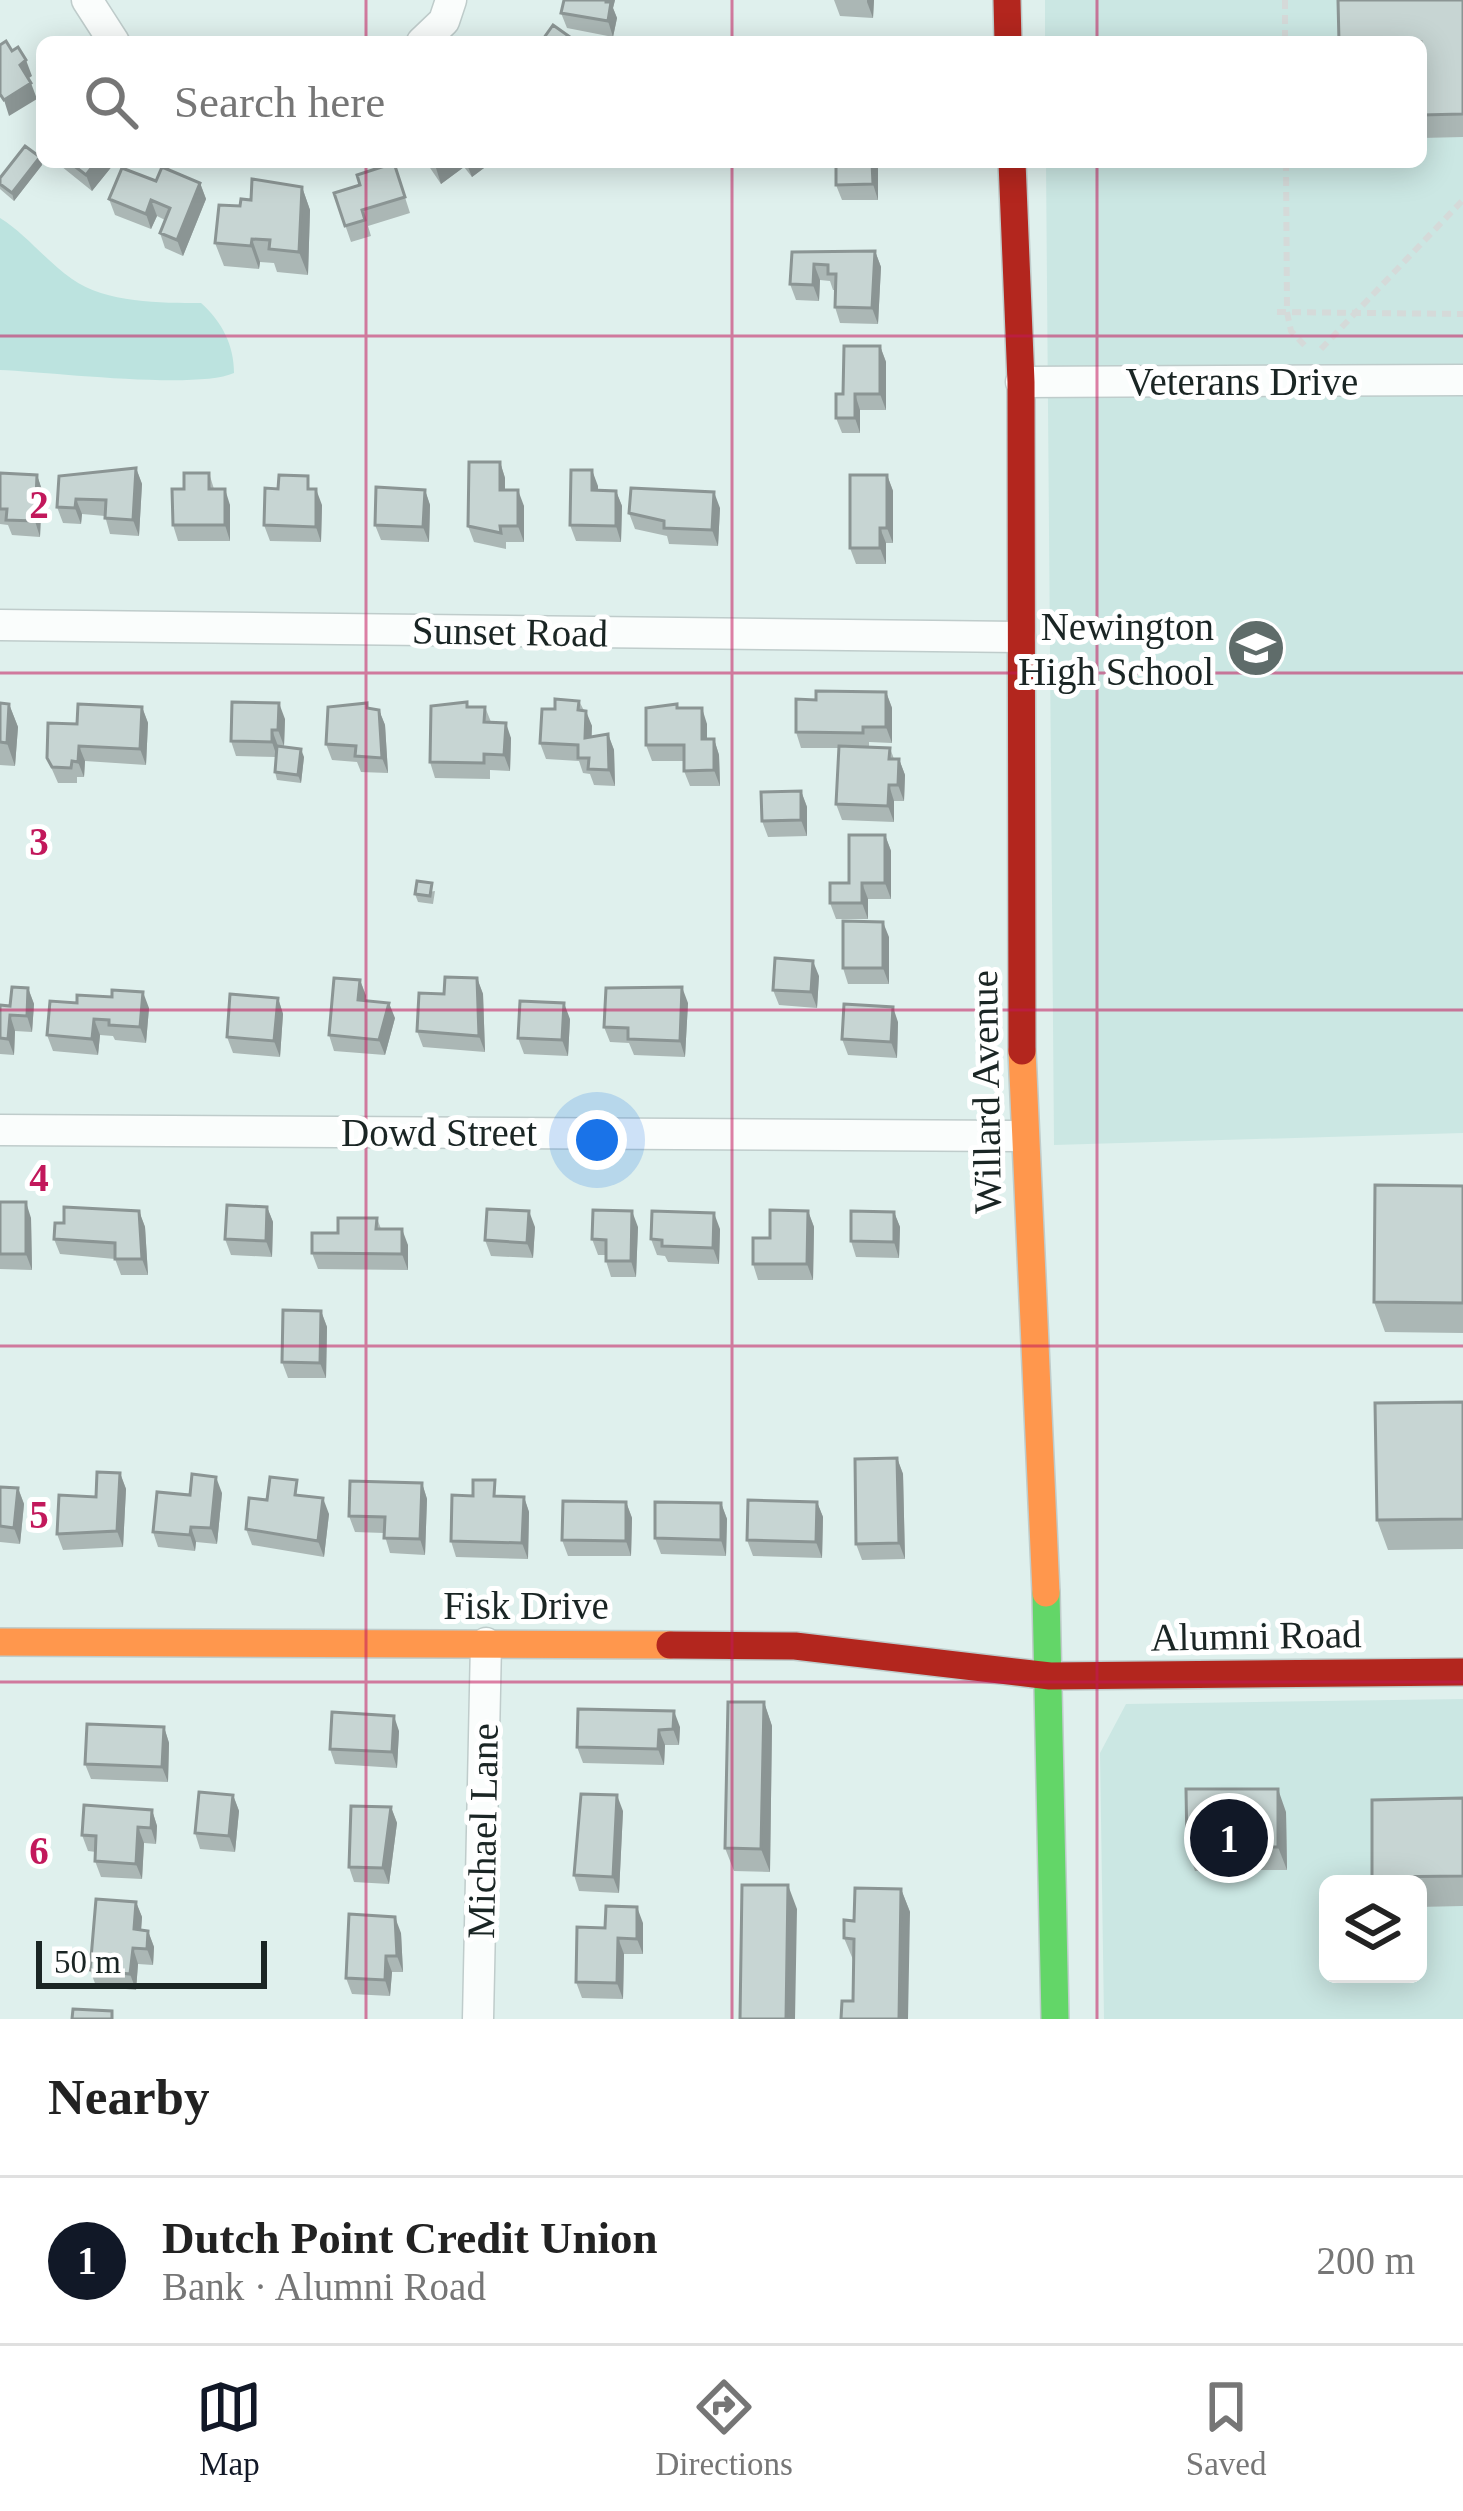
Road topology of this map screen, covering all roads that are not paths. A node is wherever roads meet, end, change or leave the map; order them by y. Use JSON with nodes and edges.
{"nodes":[{"id":1,"x":87,"y":0,"type":"edge"},
{"id":2,"x":451,"y":0,"type":"edge"},
{"id":3,"x":1007,"y":0,"type":"edge"},
{"id":4,"x":110,"y":36,"type":"edge"},
{"id":5,"x":428,"y":36,"type":"edge"},
{"id":6,"x":1008,"y":36,"type":"edge"},
{"id":7,"x":1012,"y":168,"type":"edge"},
{"id":8,"x":1463,"y":380,"type":"edge"},
{"id":9,"x":1021,"y":382,"type":"junction"},
{"id":10,"x":0,"y":625,"type":"edge"},
{"id":11,"x":1020,"y":637,"type":"junction"},
{"id":12,"x":0,"y":1130,"type":"edge"},
{"id":13,"x":1022,"y":1136,"type":"junction"},
{"id":14,"x":0,"y":1642,"type":"edge"},
{"id":15,"x":486,"y":1643,"type":"junction"},
{"id":16,"x":1463,"y":1672,"type":"edge"},
{"id":17,"x":1050,"y":1676,"type":"junction"},
{"id":18,"x":478,"y":2019,"type":"edge"},
{"id":19,"x":1054,"y":2019,"type":"edge"}],
"edges":[{"from":1,"to":4,"type":"street"},
{"from":2,"to":5,"type":"street"},
{"from":3,"to":6,"type":"main road"},
{"from":7,"to":9,"type":"main road","name":"Willard Avenue"},
{"from":8,"to":9,"type":"street","name":"Veterans Drive"},
{"from":9,"to":11,"type":"main road","name":"Willard Avenue"},
{"from":10,"to":11,"type":"street","name":"Sunset Road"},
{"from":11,"to":13,"type":"main road","name":"Willard Avenue"},
{"from":12,"to":13,"type":"street","name":"Dowd Street"},
{"from":13,"to":17,"type":"main road","name":"Willard Avenue"},
{"from":14,"to":15,"type":"main road","name":"Fisk Drive"},
{"from":15,"to":17,"type":"main road","name":"Fisk Drive"},
{"from":15,"to":18,"type":"street","name":"Michael Lane"},
{"from":16,"to":17,"type":"main road","name":"Alumni Road"},
{"from":17,"to":19,"type":"main road","name":"Willard Avenue"}]}
